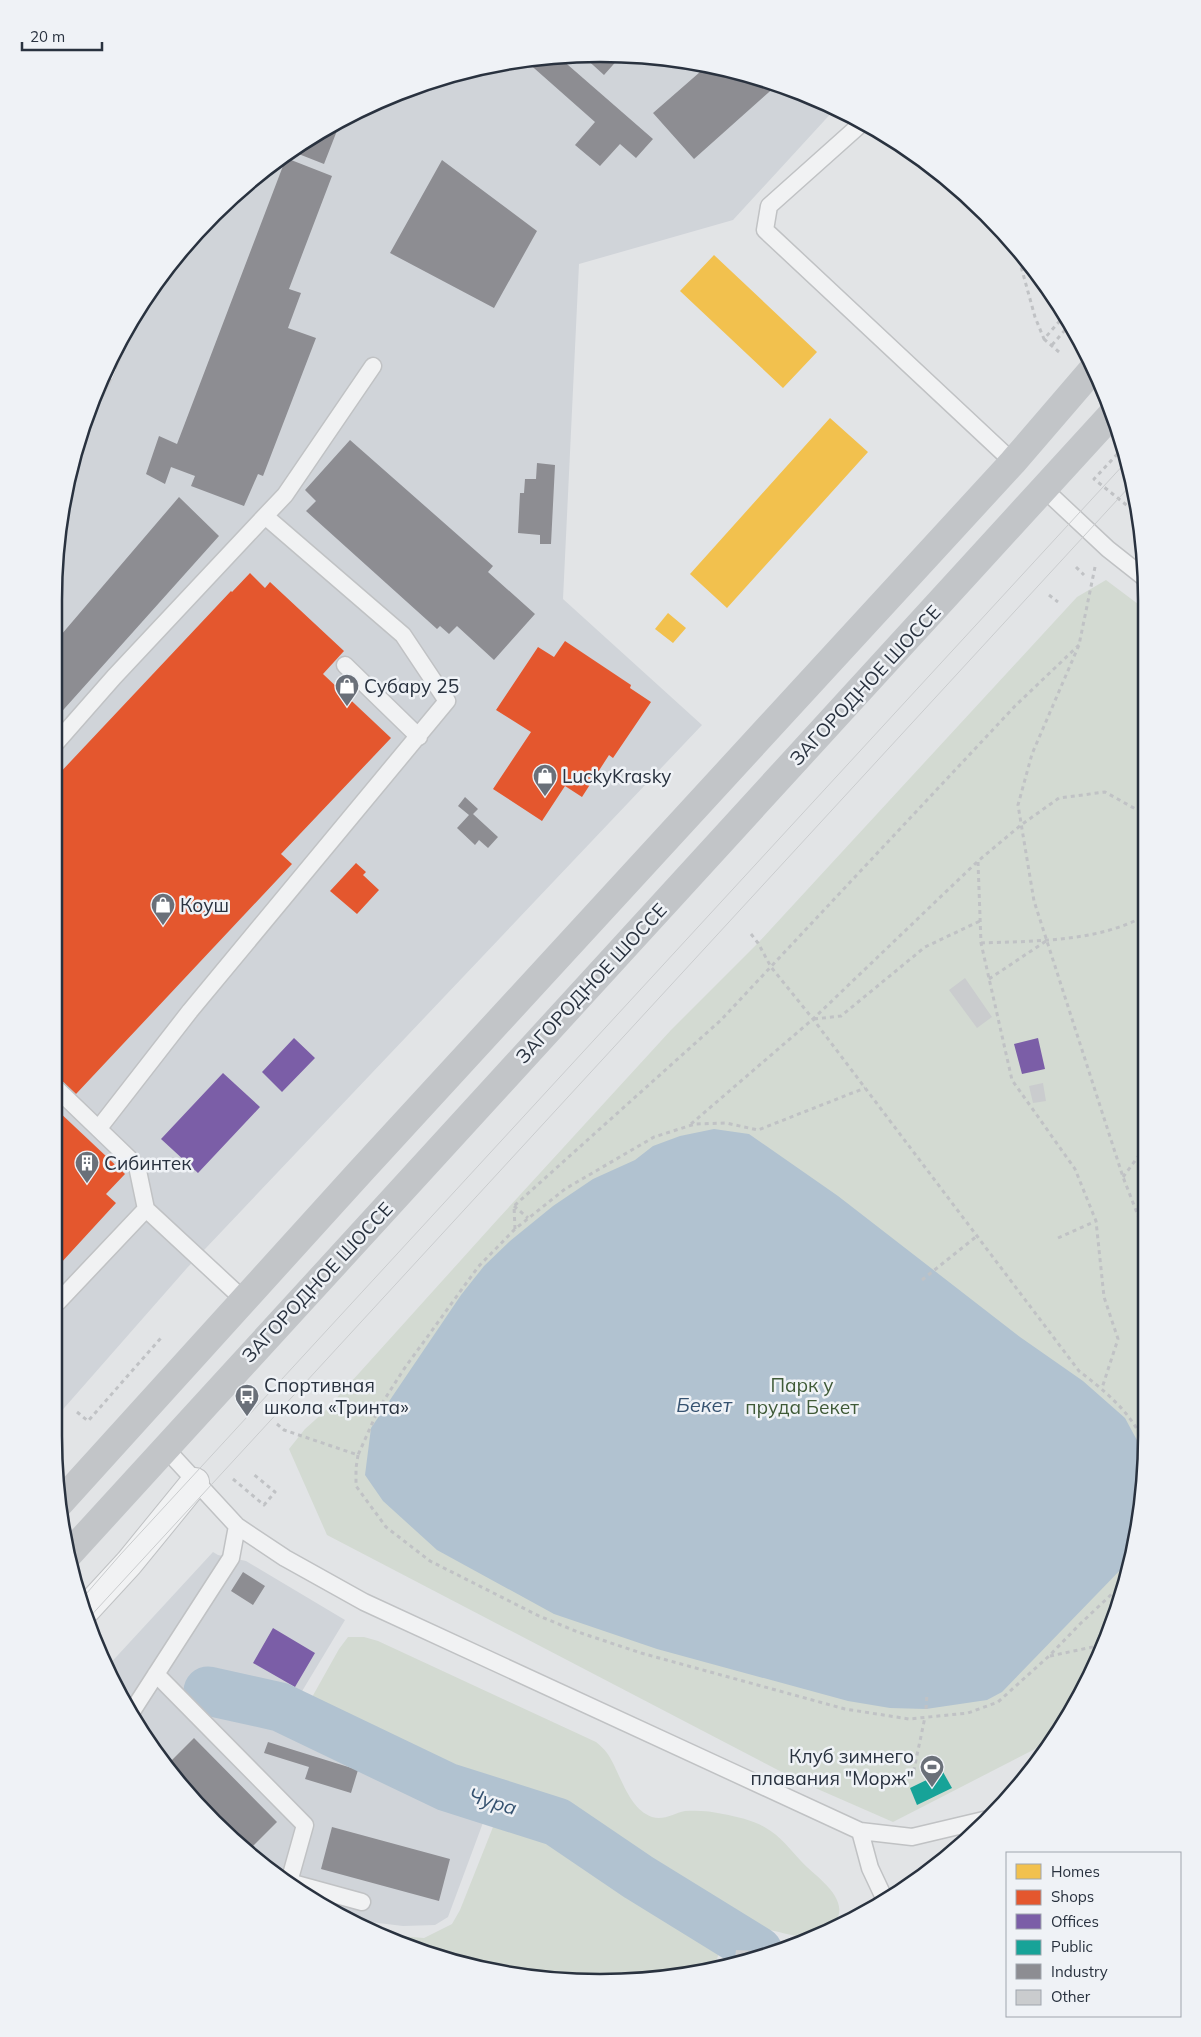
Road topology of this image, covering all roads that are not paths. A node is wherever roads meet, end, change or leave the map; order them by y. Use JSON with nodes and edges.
{"nodes":[{"id":1,"x":857,"y":128,"type":"edge"},
{"id":2,"x":373,"y":366,"type":"dead end"},
{"id":3,"x":1088,"y":374,"type":"edge"},
{"id":4,"x":1107,"y":420,"type":"edge"},
{"id":5,"x":1013,"y":462,"type":"junction"},
{"id":6,"x":1044,"y":489,"type":"junction"},
{"id":7,"x":265,"y":516,"type":"junction"},
{"id":8,"x":1137,"y":572,"type":"edge"},
{"id":9,"x":345,"y":665,"type":"dead end"},
{"id":10,"x":62,"y":736,"type":"edge"},
{"id":11,"x":419,"y":737,"type":"junction"},
{"id":12,"x":62,"y":1094,"type":"edge"},
{"id":13,"x":99,"y":1128,"type":"junction"},
{"id":14,"x":146,"y":1209,"type":"junction"},
{"id":15,"x":62,"y":1298,"type":"edge"},
{"id":16,"x":244,"y":1300,"type":"junction"},
{"id":17,"x":165,"y":1448,"type":"junction"},
{"id":18,"x":195,"y":1482,"type":"junction"},
{"id":19,"x":66,"y":1497,"type":"edge"},
{"id":20,"x":237,"y":1526,"type":"junction"},
{"id":21,"x":75,"y":1548,"type":"edge"},
{"id":22,"x":90,"y":1605,"type":"edge"},
{"id":23,"x":156,"y":1674,"type":"junction"},
{"id":24,"x":136,"y":1707,"type":"edge"},
{"id":25,"x":974,"y":1823,"type":"edge"},
{"id":26,"x":860,"y":1831,"type":"junction"},
{"id":27,"x":290,"y":1875,"type":"edge"},
{"id":28,"x":309,"y":1888,"type":"edge"},
{"id":29,"x":882,"y":1894,"type":"edge"},
{"id":30,"x":362,"y":1902,"type":"dead end"}],
"edges":[{"from":1,"to":5,"type":"lane"},
{"from":2,"to":7,"type":"lane"},
{"from":3,"to":5,"type":"main road"},
{"from":4,"to":6,"type":"main road","name":"ЗАГОРОДНОЕ ШОССЕ"},
{"from":5,"to":16,"type":"main road"},
{"from":6,"to":8,"type":"lane"},
{"from":6,"to":17,"type":"main road","name":"ЗАГОРОДНОЕ ШОССЕ"},
{"from":7,"to":10,"type":"lane"},
{"from":7,"to":11,"type":"lane"},
{"from":9,"to":11,"type":"lane"},
{"from":11,"to":13,"type":"lane"},
{"from":12,"to":13,"type":"lane"},
{"from":13,"to":14,"type":"lane"},
{"from":14,"to":15,"type":"lane"},
{"from":14,"to":16,"type":"lane"},
{"from":16,"to":19,"type":"main road"},
{"from":17,"to":18,"type":"lane"},
{"from":17,"to":21,"type":"main road","name":"ЗАГОРОДНОЕ ШОССЕ"},
{"from":18,"to":20,"type":"lane"},
{"from":18,"to":22,"type":"street"},
{"from":20,"to":23,"type":"lane"},
{"from":20,"to":26,"type":"lane"},
{"from":23,"to":24,"type":"lane"},
{"from":23,"to":27,"type":"lane"},
{"from":25,"to":26,"type":"lane"},
{"from":26,"to":29,"type":"lane"},
{"from":28,"to":30,"type":"lane"}]}
